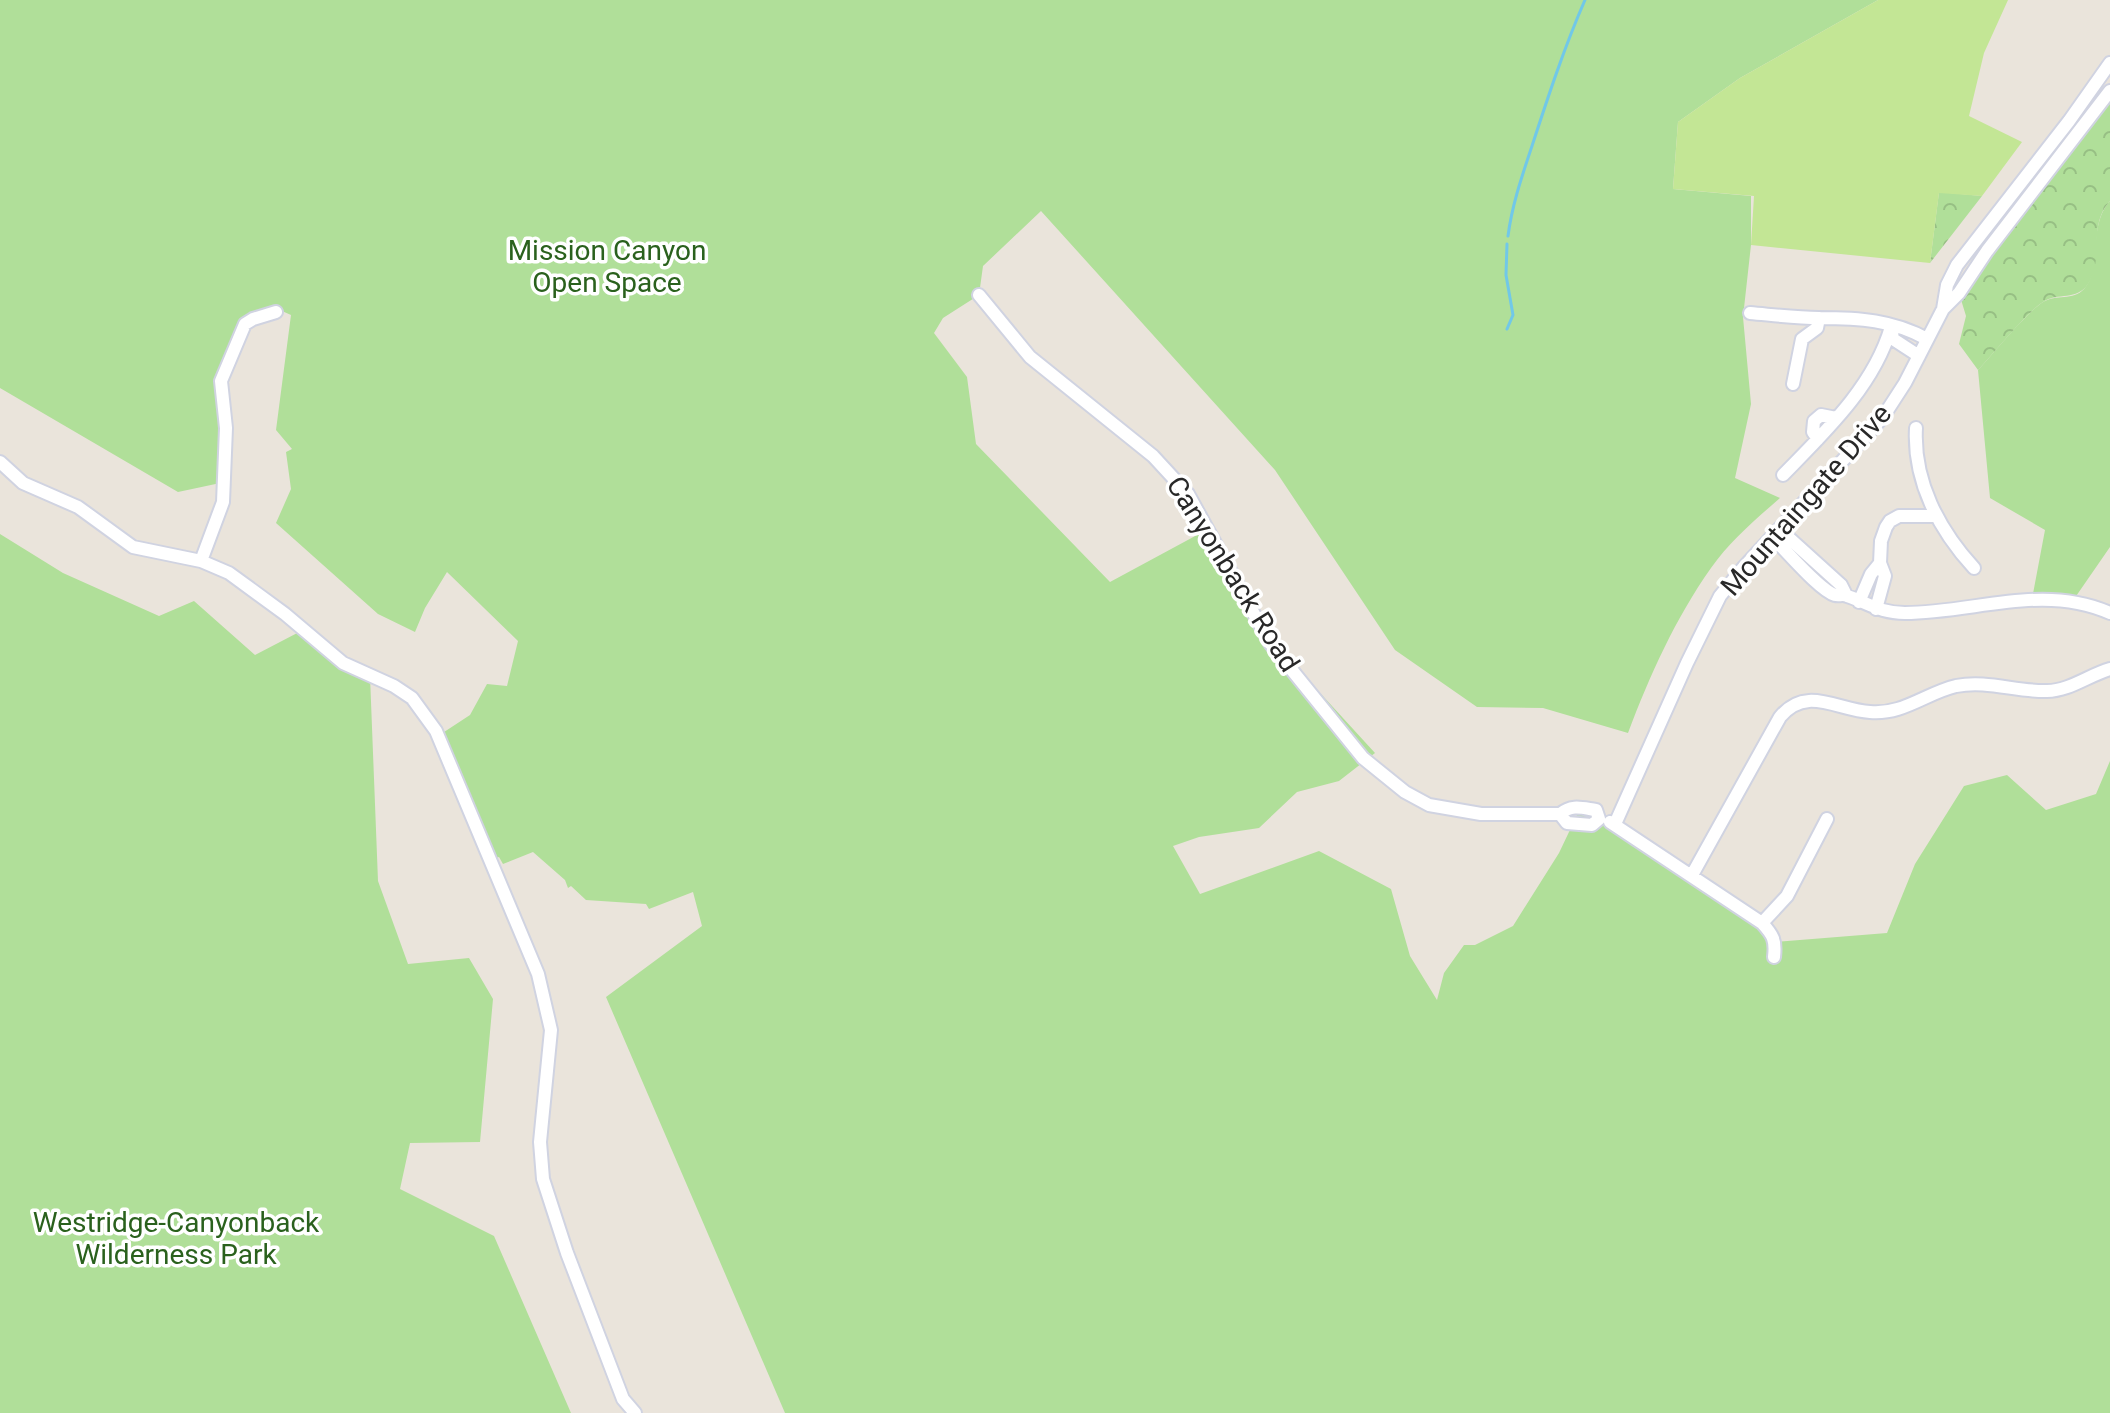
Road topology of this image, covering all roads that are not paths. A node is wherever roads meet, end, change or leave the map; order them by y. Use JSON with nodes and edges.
{"nodes":[{"id":1,"x":2110,"y":63,"type":"edge"},
{"id":2,"x":2110,"y":91,"type":"edge"},
{"id":3,"x":979,"y":295,"type":"dead end"},
{"id":4,"x":1943,"y":309,"type":"junction"},
{"id":5,"x":276,"y":312,"type":"dead end"},
{"id":6,"x":1750,"y":313,"type":"dead end"},
{"id":7,"x":1799,"y":317,"type":"junction"},
{"id":8,"x":1819,"y":318,"type":"junction"},
{"id":9,"x":1891,"y":327,"type":"junction"},
{"id":10,"x":1802,"y":339,"type":"junction"},
{"id":11,"x":1927,"y":339,"type":"junction"},
{"id":12,"x":1919,"y":356,"type":"junction"},
{"id":13,"x":1793,"y":384,"type":"dead end"},
{"id":14,"x":1916,"y":428,"type":"dead end"},
{"id":15,"x":0,"y":462,"type":"edge"},
{"id":16,"x":1783,"y":475,"type":"dead end"},
{"id":17,"x":1935,"y":516,"type":"junction"},
{"id":18,"x":1776,"y":533,"type":"junction"},
{"id":19,"x":201,"y":561,"type":"junction"},
{"id":20,"x":1880,"y":563,"type":"junction"},
{"id":21,"x":1974,"y":568,"type":"dead end"},
{"id":22,"x":1859,"y":602,"type":"junction"},
{"id":23,"x":1876,"y":609,"type":"junction"},
{"id":24,"x":2110,"y":613,"type":"edge"},
{"id":25,"x":2110,"y":669,"type":"edge"},
{"id":26,"x":1594,"y":812,"type":"junction"},
{"id":27,"x":1560,"y":814,"type":"junction"},
{"id":28,"x":1827,"y":819,"type":"dead end"},
{"id":29,"x":1615,"y":824,"type":"junction"},
{"id":30,"x":1692,"y":875,"type":"junction"},
{"id":31,"x":1762,"y":923,"type":"junction"},
{"id":32,"x":1774,"y":957,"type":"dead end"},
{"id":33,"x":635,"y":1413,"type":"edge"}],
"edges":[{"from":1,"to":4,"type":"street","name":"Mountaingate Drive"},
{"from":2,"to":4,"type":"street","name":"Mountaingate Drive"},
{"from":3,"to":27,"type":"street","name":"Canyonback Road"},
{"from":4,"to":11,"type":"street","name":"Mountaingate Drive"},
{"from":5,"to":19,"type":"street"},
{"from":6,"to":7,"type":"street"},
{"from":7,"to":8,"type":"street"},
{"from":7,"to":10,"type":"street"},
{"from":8,"to":9,"type":"street"},
{"from":8,"to":10,"type":"street"},
{"from":9,"to":11,"type":"street"},
{"from":9,"to":12,"type":"street"},
{"from":9,"to":16,"type":"street"},
{"from":10,"to":13,"type":"street"},
{"from":11,"to":12,"type":"street","name":"Mountaingate Drive"},
{"from":12,"to":18,"type":"street","name":"Mountaingate Drive"},
{"from":14,"to":17,"type":"street"},
{"from":15,"to":19,"type":"street"},
{"from":17,"to":20,"type":"street"},
{"from":17,"to":21,"type":"street"},
{"from":18,"to":22,"type":"street"},
{"from":18,"to":29,"type":"street","name":"Mountaingate Drive"},
{"from":19,"to":33,"type":"street"},
{"from":20,"to":22,"type":"street"},
{"from":20,"to":23,"type":"street"},
{"from":22,"to":23,"type":"street"},
{"from":23,"to":24,"type":"street"},
{"from":25,"to":30,"type":"street"},
{"from":26,"to":27,"type":"street","name":"Canyonback Road"},
{"from":26,"to":27,"type":"street"},
{"from":26,"to":29,"type":"street","name":"Canyonback Road"},
{"from":28,"to":31,"type":"street"},
{"from":29,"to":30,"type":"street","name":"Canyonback Road"},
{"from":30,"to":31,"type":"street","name":"Canyonback Road"},
{"from":31,"to":32,"type":"street"}]}
